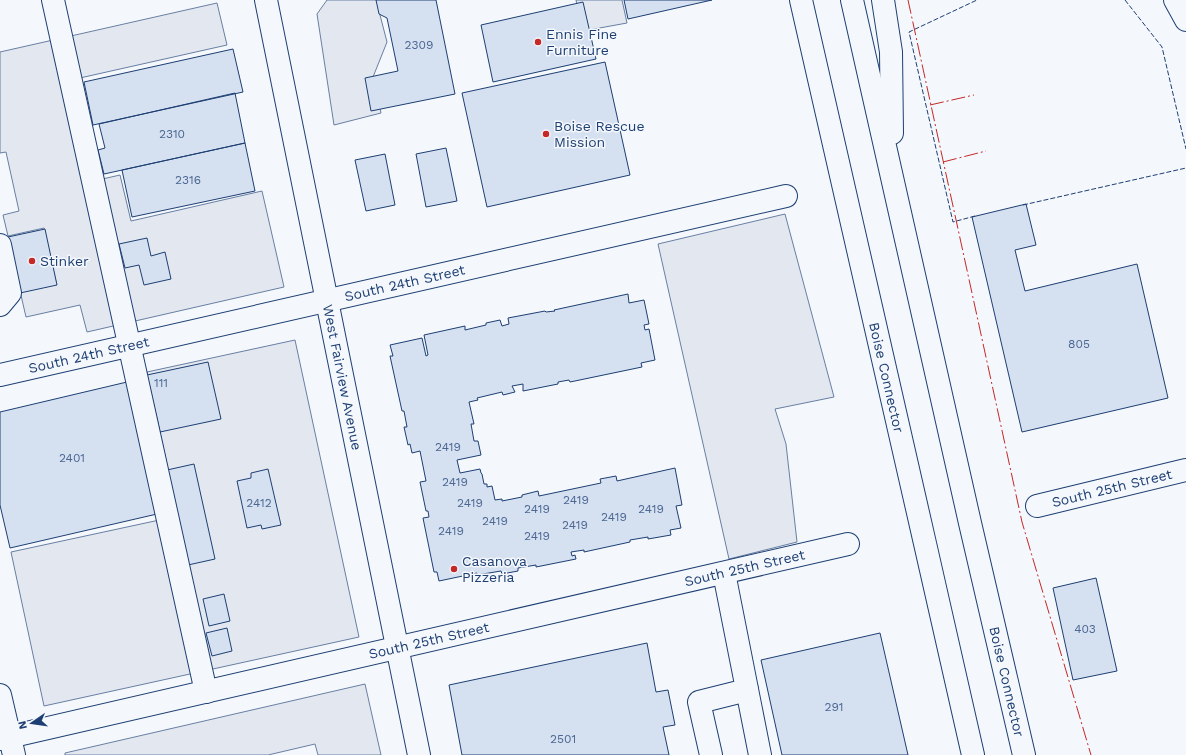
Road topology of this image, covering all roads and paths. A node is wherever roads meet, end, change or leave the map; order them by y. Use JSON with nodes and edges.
{"nodes":[{"id":1,"x":53,"y":0,"type":"edge"},
{"id":2,"x":266,"y":0,"type":"edge"},
{"id":3,"x":801,"y":0,"type":"edge"},
{"id":4,"x":852,"y":0,"type":"edge"},
{"id":5,"x":883,"y":0,"type":"edge"},
{"id":6,"x":1175,"y":0,"type":"edge"},
{"id":7,"x":1186,"y":20,"type":"edge"},
{"id":8,"x":893,"y":180,"type":"junction"},
{"id":9,"x":786,"y":196,"type":"dead end"},
{"id":10,"x":0,"y":245,"type":"edge"},
{"id":11,"x":327,"y":300,"type":"junction"},
{"id":12,"x":0,"y":304,"type":"edge"},
{"id":13,"x":129,"y":346,"type":"junction"},
{"id":14,"x":1,"y":370,"type":"edge"},
{"id":15,"x":1186,"y":470,"type":"edge"},
{"id":16,"x":1037,"y":506,"type":"dead end"},
{"id":17,"x":848,"y":544,"type":"dead end"},
{"id":18,"x":724,"y":573,"type":"junction"},
{"id":19,"x":397,"y":648,"type":"junction"},
{"id":20,"x":747,"y":690,"type":"junction"},
{"id":21,"x":206,"y":692,"type":"junction"},
{"id":22,"x":0,"y":695,"type":"edge"},
{"id":23,"x":8,"y":744,"type":"edge"},
{"id":24,"x":419,"y":755,"type":"edge"},
{"id":25,"x":711,"y":755,"type":"edge"},
{"id":26,"x":760,"y":755,"type":"edge"},
{"id":27,"x":973,"y":755,"type":"edge"},
{"id":28,"x":1024,"y":755,"type":"edge"}],
"edges":[{"from":1,"to":13,"type":"main road"},
{"from":2,"to":11,"type":"main road","name":"West Fairview Avenue"},
{"from":3,"to":27,"type":"main road","name":"Boise Connector"},
{"from":4,"to":8,"type":"main road","name":"Boise Connector"},
{"from":5,"to":8,"type":"main road"},
{"from":6,"to":7,"type":"main road"},
{"from":8,"to":28,"type":"main road","name":"Boise Connector"},
{"from":9,"to":11,"type":"main road","name":"South 24th Street"},
{"from":10,"to":12,"type":"main road"},
{"from":11,"to":13,"type":"main road","name":"South 24th Street"},
{"from":11,"to":19,"type":"main road","name":"West Fairview Avenue"},
{"from":13,"to":14,"type":"main road","name":"South 24th Street"},
{"from":13,"to":21,"type":"main road"},
{"from":15,"to":16,"type":"main road","name":"South 25th Street"},
{"from":17,"to":18,"type":"main road","name":"South 25th Street"},
{"from":18,"to":19,"type":"main road","name":"South 25th Street"},
{"from":18,"to":20,"type":"main road"},
{"from":19,"to":21,"type":"main road","name":"South 25th Street"},
{"from":19,"to":24,"type":"main road","name":"West Fairview Avenue"},
{"from":20,"to":25,"type":"main road"},
{"from":20,"to":26,"type":"main road"},
{"from":21,"to":23,"type":"main road","name":"South 25th Street"},
{"from":22,"to":23,"type":"main road"}]}
